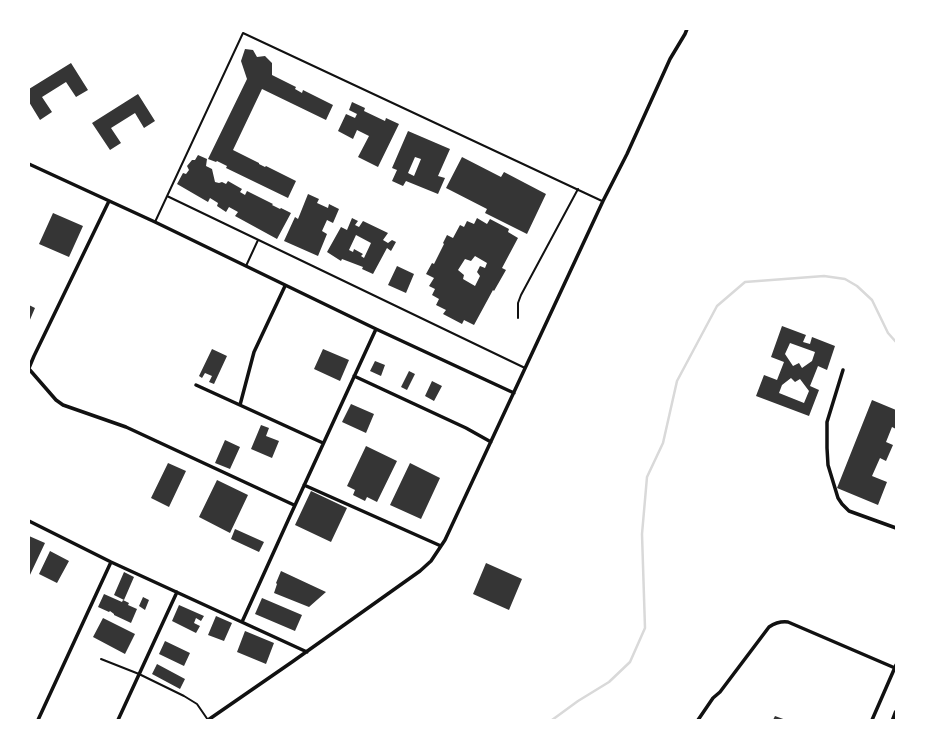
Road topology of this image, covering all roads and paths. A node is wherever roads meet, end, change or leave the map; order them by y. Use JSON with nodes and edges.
{"nodes":[{"id":1,"x":687,"y":29,"type":"edge"},
{"id":2,"x":29,"y":164,"type":"edge"},
{"id":3,"x":578,"y":189,"type":"junction"},
{"id":4,"x":167,"y":196,"type":"junction"},
{"id":5,"x":109,"y":201,"type":"junction"},
{"id":6,"x":603,"y":201,"type":"junction"},
{"id":7,"x":155,"y":222,"type":"junction"},
{"id":8,"x":258,"y":240,"type":"junction"},
{"id":9,"x":245,"y":266,"type":"junction"},
{"id":10,"x":285,"y":286,"type":"junction"},
{"id":11,"x":518,"y":318,"type":"dead end"},
{"id":12,"x":376,"y":329,"type":"junction"},
{"id":13,"x":29,"y":354,"type":"edge"},
{"id":14,"x":34,"y":356,"type":"junction"},
{"id":15,"x":29,"y":368,"type":"edge"},
{"id":16,"x":526,"y":368,"type":"junction"},
{"id":17,"x":843,"y":370,"type":"dead end"},
{"id":18,"x":354,"y":376,"type":"junction"},
{"id":19,"x":196,"y":385,"type":"dead end"},
{"id":20,"x":514,"y":393,"type":"junction"},
{"id":21,"x":240,"y":406,"type":"junction"},
{"id":22,"x":491,"y":442,"type":"junction"},
{"id":23,"x":323,"y":443,"type":"junction"},
{"id":24,"x":304,"y":485,"type":"junction"},
{"id":25,"x":294,"y":505,"type":"junction"},
{"id":26,"x":29,"y":521,"type":"edge"},
{"id":27,"x":896,"y":528,"type":"edge"},
{"id":28,"x":441,"y":546,"type":"junction"},
{"id":29,"x":111,"y":562,"type":"junction"},
{"id":30,"x":177,"y":592,"type":"junction"},
{"id":31,"x":242,"y":622,"type":"junction"},
{"id":32,"x":307,"y":652,"type":"junction"},
{"id":33,"x":101,"y":659,"type":"dead end"},
{"id":34,"x":895,"y":667,"type":"edge"},
{"id":35,"x":139,"y":674,"type":"junction"},
{"id":36,"x":896,"y":712,"type":"edge"},
{"id":37,"x":38,"y":720,"type":"edge"},
{"id":38,"x":118,"y":720,"type":"edge"},
{"id":39,"x":208,"y":720,"type":"edge"},
{"id":40,"x":698,"y":720,"type":"edge"},
{"id":41,"x":872,"y":720,"type":"edge"},
{"id":42,"x":893,"y":720,"type":"edge"}],
"edges":[{"from":1,"to":6,"type":"street"},
{"from":2,"to":5,"type":"street"},
{"from":3,"to":4,"type":"lane"},
{"from":3,"to":6,"type":"lane"},
{"from":3,"to":11,"type":"lane"},
{"from":4,"to":7,"type":"lane"},
{"from":4,"to":8,"type":"lane"},
{"from":5,"to":7,"type":"street"},
{"from":5,"to":14,"type":"street"},
{"from":6,"to":16,"type":"street"},
{"from":7,"to":9,"type":"street"},
{"from":8,"to":9,"type":"lane"},
{"from":8,"to":16,"type":"lane"},
{"from":9,"to":10,"type":"street"},
{"from":10,"to":12,"type":"street"},
{"from":10,"to":21,"type":"street"},
{"from":12,"to":18,"type":"street"},
{"from":12,"to":20,"type":"street"},
{"from":13,"to":14,"type":"street"},
{"from":14,"to":15,"type":"street"},
{"from":15,"to":25,"type":"street"},
{"from":16,"to":20,"type":"street"},
{"from":17,"to":27,"type":"street"},
{"from":18,"to":22,"type":"street"},
{"from":18,"to":23,"type":"street"},
{"from":19,"to":21,"type":"street"},
{"from":20,"to":22,"type":"street"},
{"from":21,"to":23,"type":"street"},
{"from":22,"to":28,"type":"street"},
{"from":23,"to":24,"type":"street"},
{"from":24,"to":25,"type":"street"},
{"from":24,"to":28,"type":"street"},
{"from":25,"to":31,"type":"street"},
{"from":26,"to":29,"type":"street"},
{"from":28,"to":32,"type":"street"},
{"from":29,"to":30,"type":"street"},
{"from":29,"to":37,"type":"street"},
{"from":30,"to":31,"type":"street"},
{"from":30,"to":35,"type":"street"},
{"from":31,"to":32,"type":"street"},
{"from":32,"to":39,"type":"street"},
{"from":33,"to":35,"type":"lane"},
{"from":34,"to":40,"type":"street"},
{"from":34,"to":41,"type":"street"},
{"from":35,"to":38,"type":"street"},
{"from":35,"to":39,"type":"lane"},
{"from":36,"to":42,"type":"street"}]}
